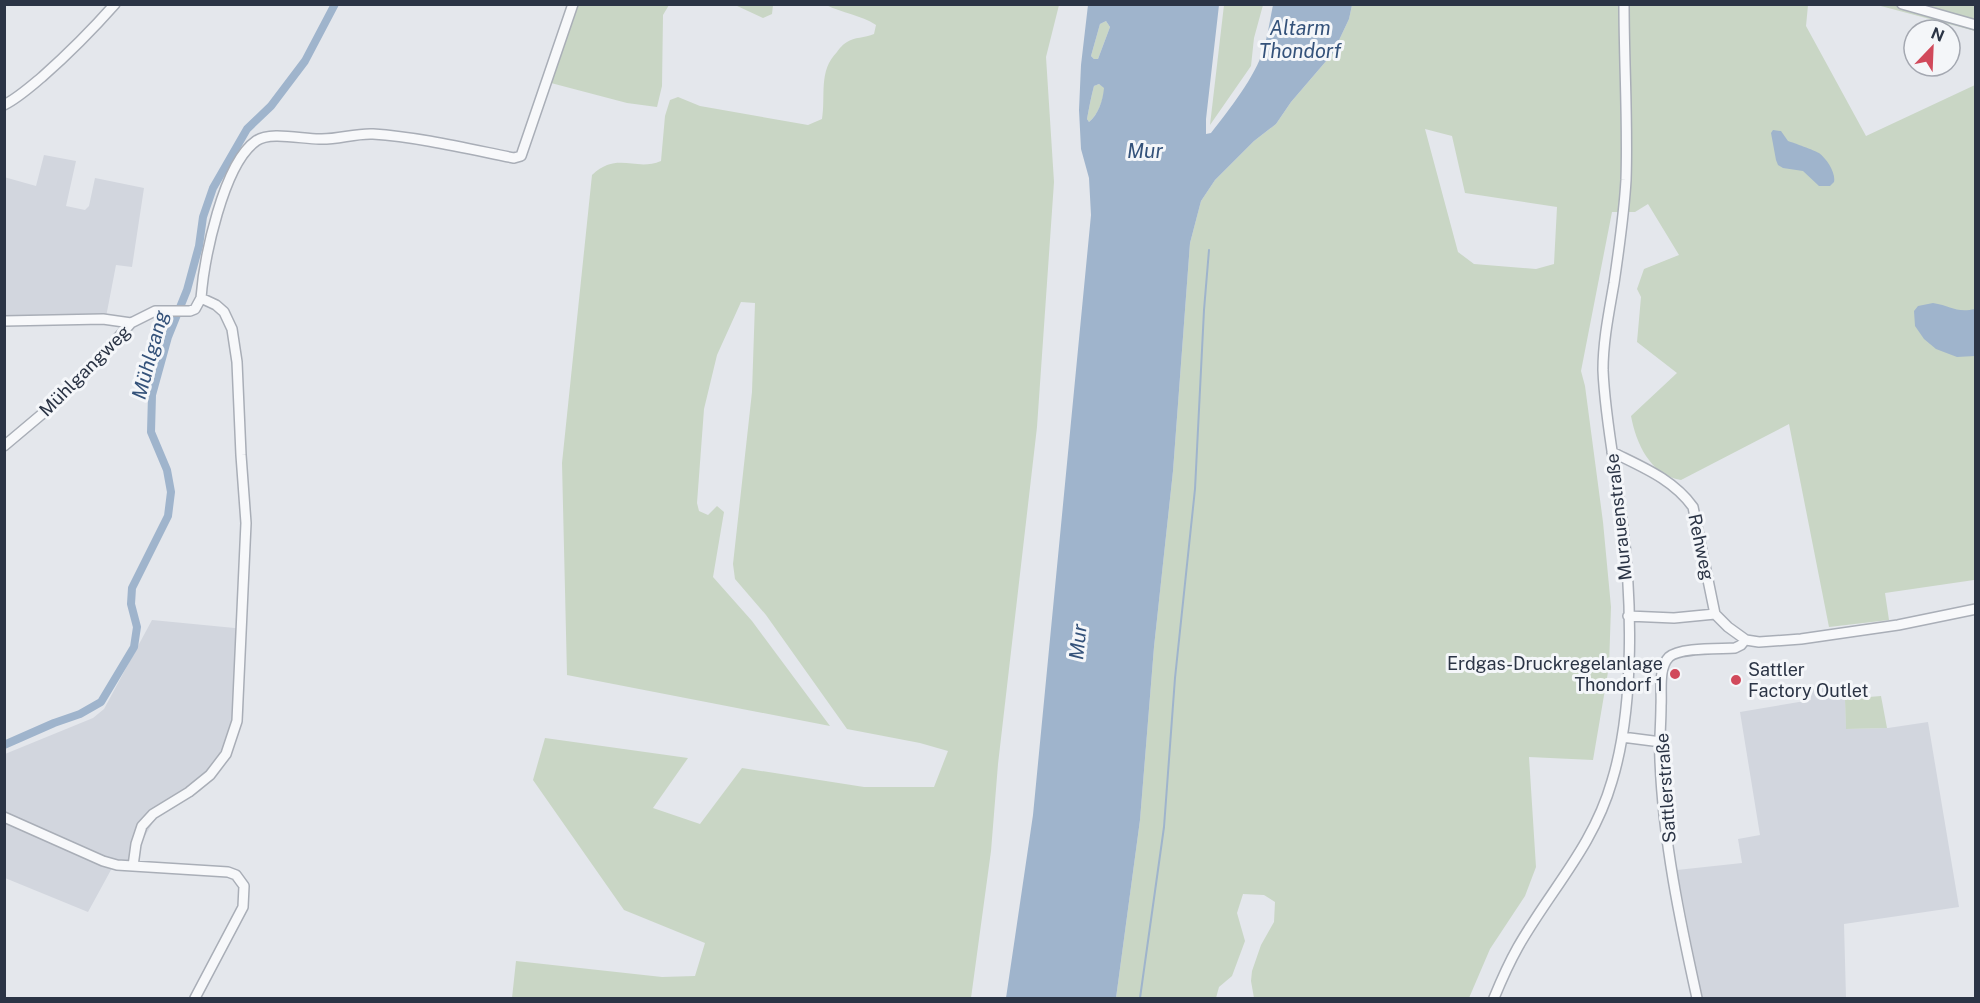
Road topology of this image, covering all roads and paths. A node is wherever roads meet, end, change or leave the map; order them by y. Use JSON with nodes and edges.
{"nodes":[{"id":1,"x":115,"y":4,"type":"edge"},
{"id":2,"x":573,"y":4,"type":"edge"},
{"id":3,"x":1624,"y":4,"type":"edge"},
{"id":4,"x":1902,"y":4,"type":"edge"},
{"id":5,"x":1976,"y":25,"type":"edge"},
{"id":6,"x":4,"y":105,"type":"edge"},
{"id":7,"x":201,"y":298,"type":"junction"},
{"id":8,"x":4,"y":321,"type":"edge"},
{"id":9,"x":131,"y":323,"type":"junction"},
{"id":10,"x":4,"y":446,"type":"edge"},
{"id":11,"x":1612,"y":452,"type":"junction"},
{"id":12,"x":1976,"y":609,"type":"edge"},
{"id":13,"x":1715,"y":614,"type":"junction"},
{"id":14,"x":1628,"y":616,"type":"junction"},
{"id":15,"x":1746,"y":640,"type":"junction"},
{"id":16,"x":1622,"y":738,"type":"junction"},
{"id":17,"x":1660,"y":742,"type":"junction"},
{"id":18,"x":4,"y":817,"type":"edge"},
{"id":19,"x":133,"y":866,"type":"junction"},
{"id":20,"x":195,"y":999,"type":"edge"},
{"id":21,"x":1494,"y":999,"type":"edge"},
{"id":22,"x":1697,"y":999,"type":"edge"}],
"edges":[{"from":1,"to":6,"type":"street"},
{"from":2,"to":7,"type":"street"},
{"from":3,"to":11,"type":"street","name":"Murauenstraße"},
{"from":4,"to":5,"type":"street"},
{"from":7,"to":9,"type":"street","name":"Mühlgangweg"},
{"from":7,"to":19,"type":"street"},
{"from":8,"to":9,"type":"street"},
{"from":9,"to":10,"type":"street","name":"Mühlgangweg"},
{"from":11,"to":13,"type":"street","name":"Rehweg"},
{"from":11,"to":14,"type":"street","name":"Murauenstraße"},
{"from":12,"to":15,"type":"street","name":"Sattlerstraße"},
{"from":13,"to":14,"type":"street"},
{"from":13,"to":15,"type":"street"},
{"from":14,"to":16,"type":"street","name":"Murauenstraße"},
{"from":15,"to":17,"type":"street","name":"Sattlerstraße"},
{"from":16,"to":17,"type":"street"},
{"from":16,"to":21,"type":"street","name":"Murauenstraße"},
{"from":17,"to":22,"type":"street","name":"Sattlerstraße"},
{"from":18,"to":19,"type":"street"},
{"from":19,"to":20,"type":"street"}]}
